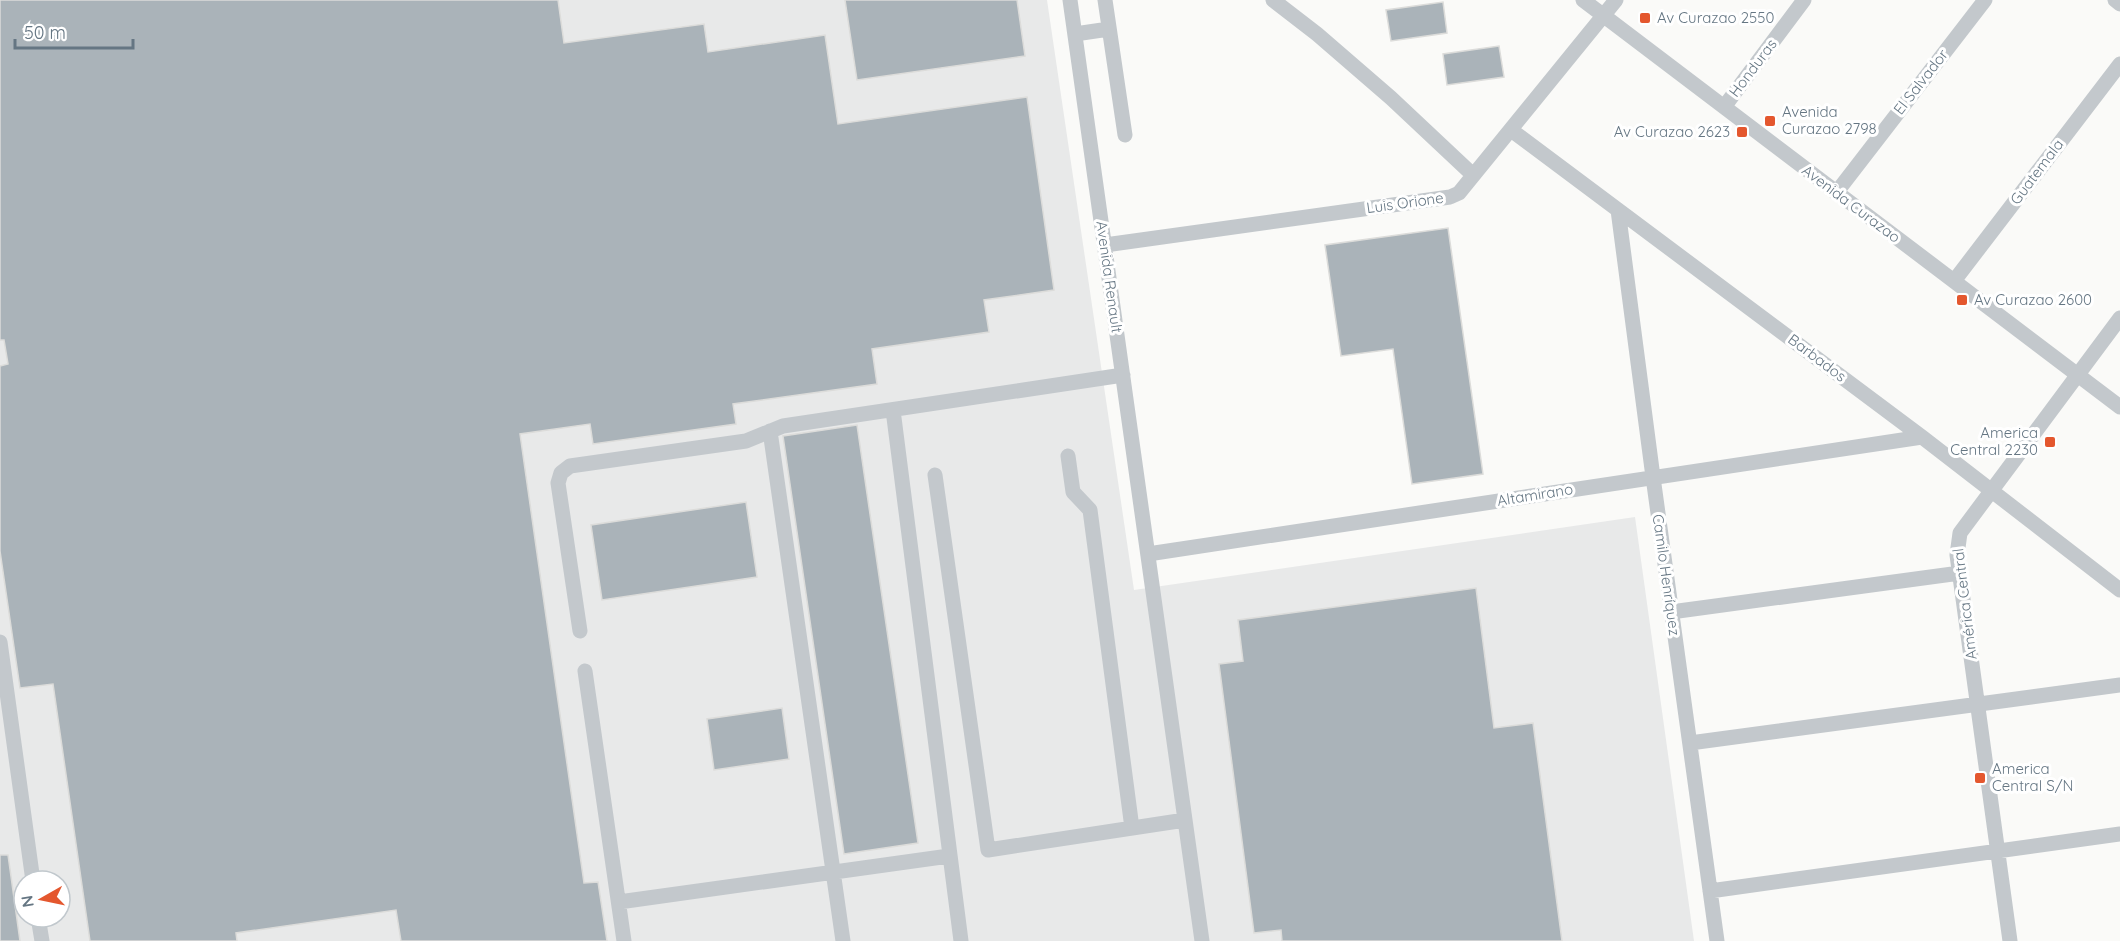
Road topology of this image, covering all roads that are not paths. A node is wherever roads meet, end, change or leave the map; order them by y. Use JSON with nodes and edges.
{"nodes":[{"id":1,"x":1070,"y":0,"type":"edge"},
{"id":2,"x":1105,"y":0,"type":"edge"},
{"id":3,"x":1272,"y":0,"type":"edge"},
{"id":4,"x":1583,"y":0,"type":"edge"},
{"id":5,"x":1616,"y":0,"type":"edge"},
{"id":6,"x":1804,"y":0,"type":"edge"},
{"id":7,"x":1985,"y":0,"type":"edge"},
{"id":8,"x":2115,"y":0,"type":"edge"},
{"id":9,"x":2120,"y":4,"type":"edge"},
{"id":10,"x":1604,"y":16,"type":"junction"},
{"id":11,"x":1109,"y":29,"type":"junction"},
{"id":12,"x":1075,"y":34,"type":"junction"},
{"id":13,"x":2120,"y":64,"type":"edge"},
{"id":14,"x":1724,"y":107,"type":"junction"},
{"id":15,"x":1511,"y":130,"type":"junction"},
{"id":16,"x":1125,"y":135,"type":"dead end"},
{"id":17,"x":1473,"y":175,"type":"junction"},
{"id":18,"x":1836,"y":193,"type":"junction"},
{"id":19,"x":1618,"y":210,"type":"junction"},
{"id":20,"x":1105,"y":245,"type":"junction"},
{"id":21,"x":1954,"y":281,"type":"junction"},
{"id":22,"x":2120,"y":318,"type":"edge"},
{"id":23,"x":2077,"y":374,"type":"junction"},
{"id":24,"x":1123,"y":375,"type":"junction"},
{"id":25,"x":2120,"y":407,"type":"edge"},
{"id":26,"x":893,"y":410,"type":"junction"},
{"id":27,"x":770,"y":431,"type":"junction"},
{"id":28,"x":1922,"y":437,"type":"junction"},
{"id":29,"x":1068,"y":456,"type":"dead end"},
{"id":30,"x":935,"y":475,"type":"dead end"},
{"id":31,"x":1653,"y":477,"type":"junction"},
{"id":32,"x":1990,"y":490,"type":"junction"},
{"id":33,"x":1148,"y":554,"type":"junction"},
{"id":34,"x":1960,"y":573,"type":"junction"},
{"id":35,"x":2120,"y":590,"type":"edge"},
{"id":36,"x":1671,"y":612,"type":"junction"},
{"id":37,"x":580,"y":631,"type":"dead end"},
{"id":38,"x":0,"y":642,"type":"edge"},
{"id":39,"x":585,"y":671,"type":"dead end"},
{"id":40,"x":2120,"y":685,"type":"edge"},
{"id":41,"x":1978,"y":703,"type":"junction"},
{"id":42,"x":1690,"y":743,"type":"junction"},
{"id":43,"x":1185,"y":820,"type":"junction"},
{"id":44,"x":1132,"y":828,"type":"junction"},
{"id":45,"x":2120,"y":834,"type":"edge"},
{"id":46,"x":1998,"y":851,"type":"junction"},
{"id":47,"x":949,"y":856,"type":"junction"},
{"id":48,"x":31,"y":869,"type":"edge"},
{"id":49,"x":834,"y":872,"type":"junction"},
{"id":50,"x":1710,"y":891,"type":"junction"},
{"id":51,"x":619,"y":902,"type":"junction"},
{"id":52,"x":624,"y":941,"type":"edge"},
{"id":53,"x":843,"y":941,"type":"edge"},
{"id":54,"x":961,"y":941,"type":"edge"},
{"id":55,"x":1202,"y":941,"type":"edge"},
{"id":56,"x":1718,"y":941,"type":"edge"},
{"id":57,"x":2010,"y":941,"type":"edge"}],
"edges":[{"from":1,"to":12,"type":"street","name":"Avenida Renault"},
{"from":2,"to":11,"type":"street"},
{"from":3,"to":17,"type":"street"},
{"from":4,"to":10,"type":"street","name":"Avenida Curazao"},
{"from":5,"to":10,"type":"street","name":"Luis Orione"},
{"from":6,"to":14,"type":"street","name":"Honduras"},
{"from":7,"to":18,"type":"street","name":"El Salvador"},
{"from":8,"to":9,"type":"street"},
{"from":10,"to":14,"type":"street","name":"Avenida Curazao"},
{"from":10,"to":15,"type":"street","name":"Luis Orione"},
{"from":11,"to":12,"type":"street"},
{"from":11,"to":16,"type":"street"},
{"from":12,"to":20,"type":"street","name":"Avenida Renault"},
{"from":13,"to":21,"type":"street","name":"Guatemala"},
{"from":14,"to":18,"type":"street","name":"Avenida Curazao"},
{"from":15,"to":17,"type":"street","name":"Luis Orione"},
{"from":15,"to":19,"type":"street","name":"Barbados"},
{"from":17,"to":20,"type":"street","name":"Luis Orione"},
{"from":18,"to":21,"type":"street","name":"Avenida Curazao"},
{"from":19,"to":28,"type":"street","name":"Barbados"},
{"from":19,"to":31,"type":"street","name":"Camilo Henríquez"},
{"from":20,"to":24,"type":"street","name":"Avenida Renault"},
{"from":21,"to":23,"type":"street","name":"Avenida Curazao"},
{"from":22,"to":23,"type":"street","name":"América Central"},
{"from":23,"to":25,"type":"street","name":"Avenida Curazao"},
{"from":23,"to":32,"type":"street","name":"América Central"},
{"from":24,"to":26,"type":"street"},
{"from":24,"to":33,"type":"street","name":"Avenida Renault"},
{"from":26,"to":27,"type":"street"},
{"from":26,"to":47,"type":"street"},
{"from":27,"to":37,"type":"street"},
{"from":27,"to":49,"type":"street"},
{"from":28,"to":31,"type":"street","name":"Altamirano"},
{"from":28,"to":32,"type":"street","name":"Barbados"},
{"from":29,"to":44,"type":"street"},
{"from":30,"to":44,"type":"street"},
{"from":31,"to":33,"type":"street","name":"Altamirano"},
{"from":31,"to":36,"type":"street","name":"Camilo Henríquez"},
{"from":32,"to":34,"type":"street","name":"América Central"},
{"from":32,"to":35,"type":"street","name":"Barbados"},
{"from":33,"to":43,"type":"street","name":"Avenida Renault"},
{"from":34,"to":36,"type":"street"},
{"from":34,"to":41,"type":"street","name":"América Central"},
{"from":36,"to":42,"type":"street","name":"Camilo Henríquez"},
{"from":38,"to":48,"type":"street"},
{"from":39,"to":51,"type":"street"},
{"from":40,"to":41,"type":"street"},
{"from":41,"to":42,"type":"street"},
{"from":41,"to":46,"type":"street","name":"América Central"},
{"from":42,"to":50,"type":"street","name":"Camilo Henríquez"},
{"from":43,"to":44,"type":"street"},
{"from":43,"to":55,"type":"street","name":"Avenida Renault"},
{"from":45,"to":46,"type":"street"},
{"from":46,"to":50,"type":"street"},
{"from":46,"to":57,"type":"street","name":"América Central"},
{"from":47,"to":49,"type":"street"},
{"from":47,"to":54,"type":"street"},
{"from":49,"to":51,"type":"street"},
{"from":49,"to":53,"type":"street"},
{"from":50,"to":56,"type":"street","name":"Camilo Henríquez"},
{"from":51,"to":52,"type":"street"}]}
